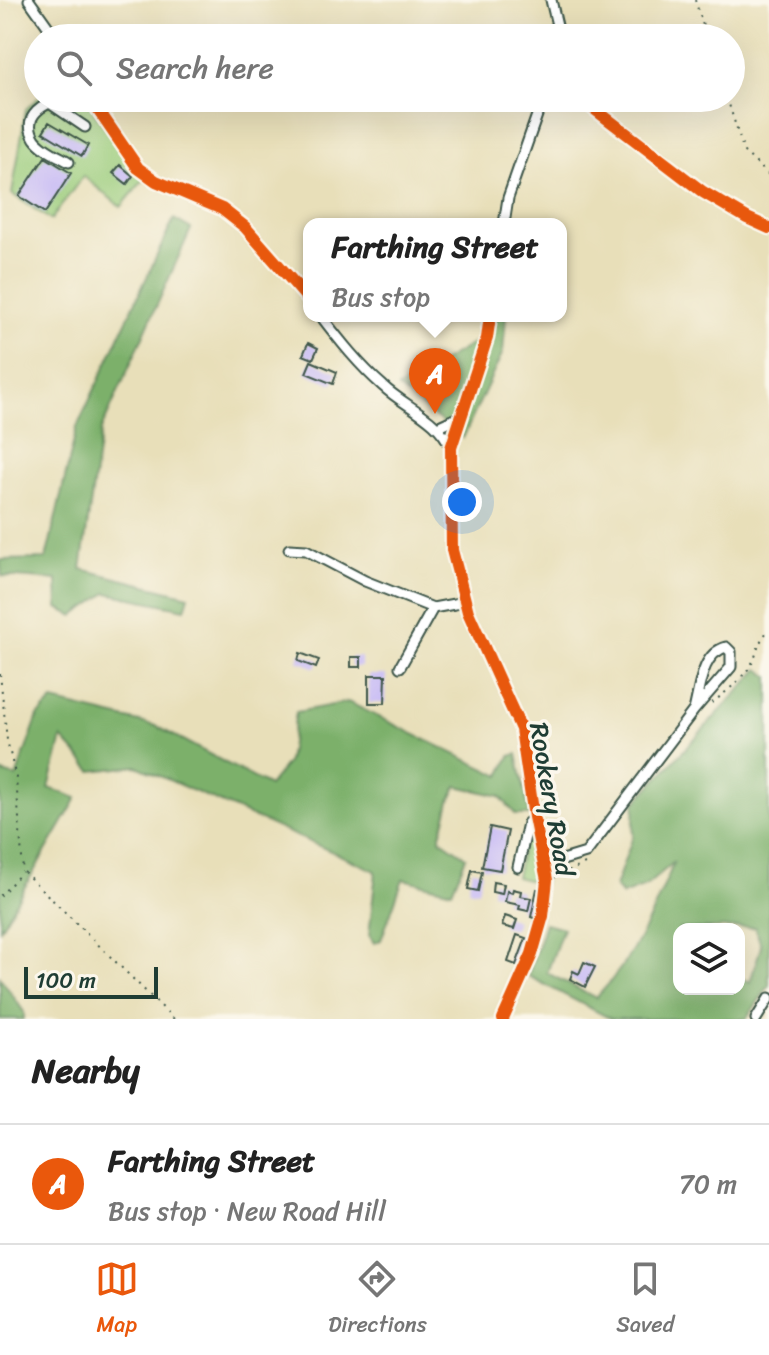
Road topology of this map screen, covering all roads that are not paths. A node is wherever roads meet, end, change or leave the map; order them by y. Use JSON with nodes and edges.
{"nodes":[{"id":1,"x":29,"y":0,"type":"edge"},
{"id":2,"x":551,"y":0,"type":"edge"},
{"id":3,"x":46,"y":24,"type":"edge"},
{"id":4,"x":557,"y":24,"type":"edge"},
{"id":5,"x":35,"y":112,"type":"edge"},
{"id":6,"x":63,"y":112,"type":"edge"},
{"id":7,"x":100,"y":112,"type":"edge"},
{"id":8,"x":538,"y":112,"type":"edge"},
{"id":9,"x":598,"y":112,"type":"edge"},
{"id":10,"x":85,"y":127,"type":"dead end"},
{"id":11,"x":69,"y":162,"type":"dead end"},
{"id":12,"x":505,"y":218,"type":"edge"},
{"id":13,"x":769,"y":228,"type":"edge"},
{"id":14,"x":303,"y":293,"type":"edge"},
{"id":15,"x":326,"y":322,"type":"edge"},
{"id":16,"x":489,"y":322,"type":"edge"},
{"id":17,"x":461,"y":416,"type":"junction"},
{"id":18,"x":437,"y":427,"type":"junction"},
{"id":19,"x":451,"y":448,"type":"junction"},
{"id":20,"x":289,"y":549,"type":"dead end"},
{"id":21,"x":465,"y":602,"type":"junction"},
{"id":22,"x":433,"y":608,"type":"junction"},
{"id":23,"x":400,"y":667,"type":"dead end"},
{"id":24,"x":694,"y":710,"type":"junction"},
{"id":25,"x":534,"y":817,"type":"junction"},
{"id":26,"x":546,"y":865,"type":"junction"},
{"id":27,"x":518,"y":867,"type":"dead end"},
{"id":28,"x":769,"y":998,"type":"edge"},
{"id":29,"x":503,"y":1019,"type":"edge"},
{"id":30,"x":756,"y":1019,"type":"edge"}],
"edges":[{"from":1,"to":3,"type":"street"},
{"from":2,"to":4,"type":"street"},
{"from":5,"to":11,"type":"street"},
{"from":6,"to":10,"type":"street"},
{"from":7,"to":14,"type":"street"},
{"from":8,"to":12,"type":"street"},
{"from":9,"to":13,"type":"street"},
{"from":15,"to":18,"type":"street"},
{"from":16,"to":17,"type":"street","name":"Rookery Road"},
{"from":17,"to":18,"type":"street"},
{"from":17,"to":19,"type":"street","name":"Rookery Road"},
{"from":18,"to":19,"type":"street"},
{"from":19,"to":21,"type":"street","name":"Rookery Road"},
{"from":20,"to":22,"type":"street"},
{"from":21,"to":22,"type":"street"},
{"from":21,"to":25,"type":"street","name":"Rookery Road"},
{"from":22,"to":23,"type":"street"},
{"from":24,"to":24,"type":"street"},
{"from":24,"to":26,"type":"street"},
{"from":25,"to":26,"type":"street","name":"Rookery Road"},
{"from":25,"to":27,"type":"street"},
{"from":26,"to":29,"type":"street","name":"Rookery Road"},
{"from":28,"to":30,"type":"street"}]}
